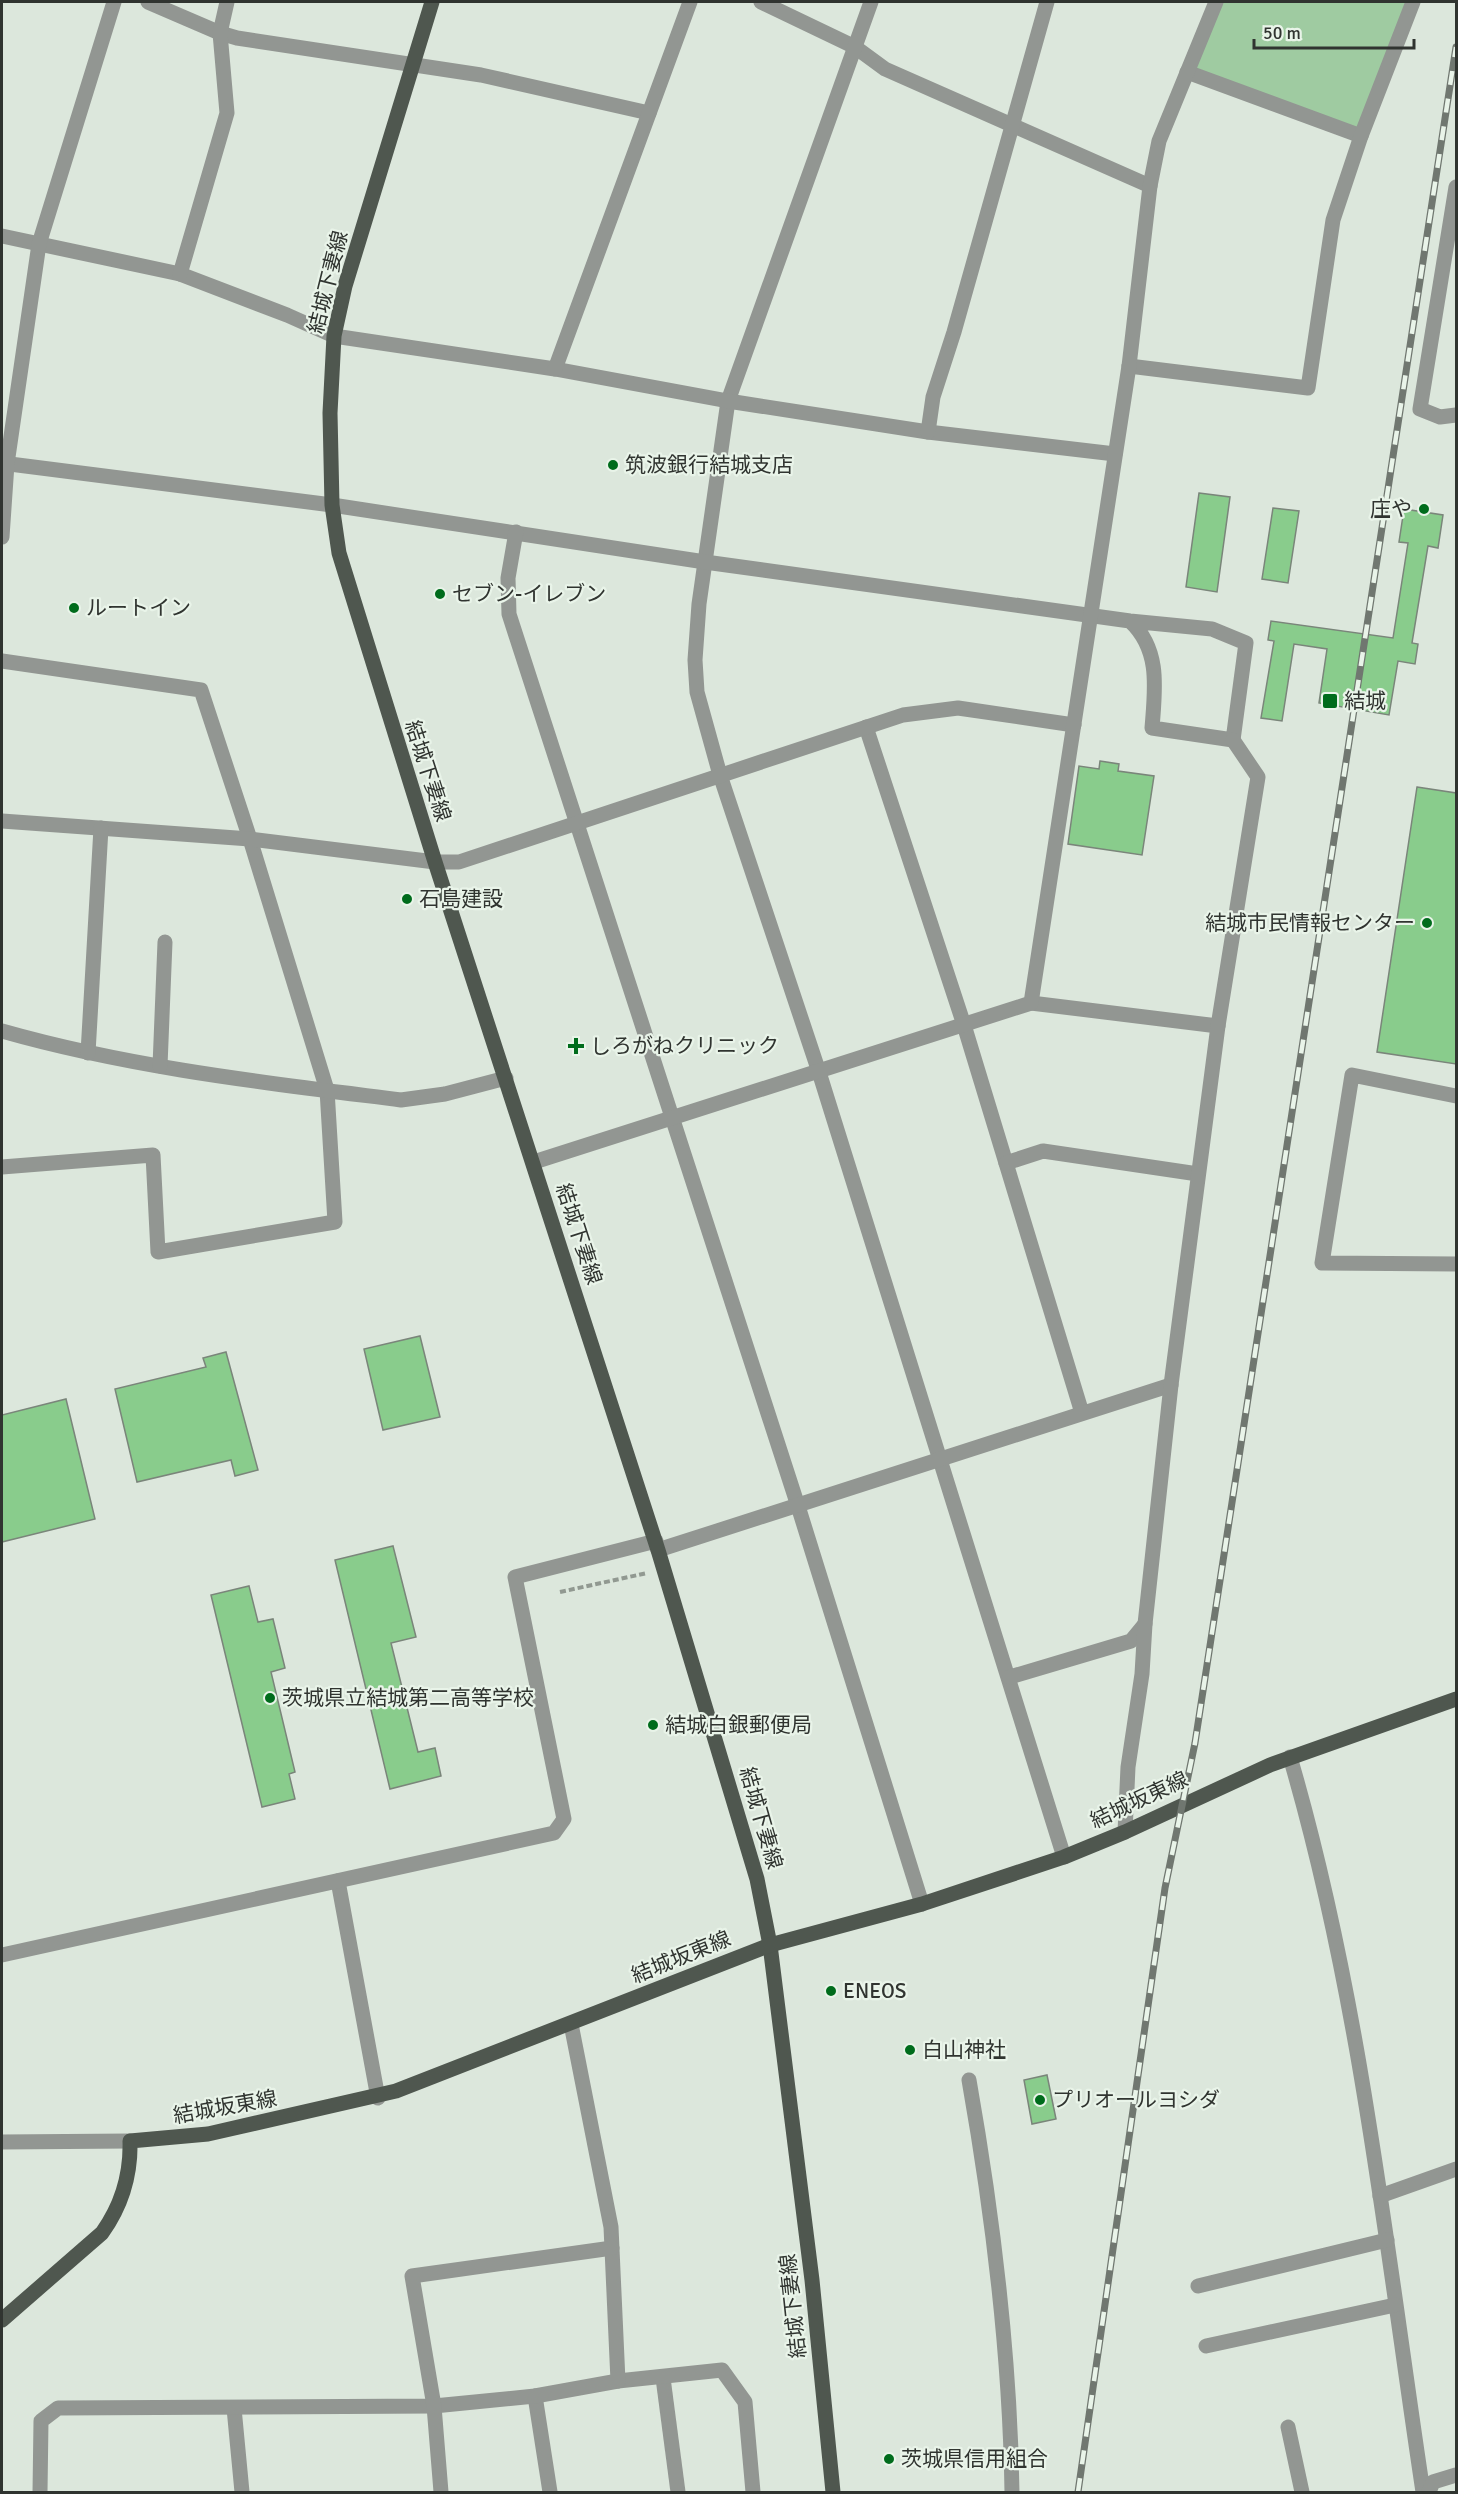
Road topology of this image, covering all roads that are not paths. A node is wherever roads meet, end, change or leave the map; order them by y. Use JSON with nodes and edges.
{"nodes":[{"id":1,"x":114,"y":2,"type":"edge"},
{"id":2,"x":148,"y":2,"type":"edge"},
{"id":3,"x":227,"y":2,"type":"edge"},
{"id":4,"x":432,"y":2,"type":"edge"},
{"id":5,"x":690,"y":2,"type":"edge"},
{"id":6,"x":761,"y":2,"type":"edge"},
{"id":7,"x":871,"y":2,"type":"edge"},
{"id":8,"x":1047,"y":2,"type":"edge"},
{"id":9,"x":1216,"y":2,"type":"edge"},
{"id":10,"x":1413,"y":2,"type":"edge"},
{"id":11,"x":220,"y":33,"type":"junction"},
{"id":12,"x":855,"y":47,"type":"junction"},
{"id":13,"x":412,"y":63,"type":"junction"},
{"id":14,"x":1187,"y":72,"type":"junction"},
{"id":15,"x":649,"y":113,"type":"junction"},
{"id":16,"x":1011,"y":124,"type":"junction"},
{"id":17,"x":1361,"y":136,"type":"junction"},
{"id":18,"x":1150,"y":186,"type":"junction"},
{"id":19,"x":1456,"y":187,"type":"edge"},
{"id":20,"x":2,"y":236,"type":"edge"},
{"id":21,"x":39,"y":244,"type":"junction"},
{"id":22,"x":180,"y":274,"type":"junction"},
{"id":23,"x":334,"y":336,"type":"junction"},
{"id":24,"x":1128,"y":366,"type":"junction"},
{"id":25,"x":555,"y":369,"type":"junction"},
{"id":26,"x":728,"y":401,"type":"junction"},
{"id":27,"x":1456,"y":416,"type":"edge"},
{"id":28,"x":928,"y":432,"type":"junction"},
{"id":29,"x":1115,"y":454,"type":"junction"},
{"id":30,"x":4,"y":463,"type":"edge"},
{"id":31,"x":332,"y":506,"type":"junction"},
{"id":32,"x":516,"y":532,"type":"junction"},
{"id":33,"x":2,"y":537,"type":"edge"},
{"id":34,"x":705,"y":562,"type":"junction"},
{"id":35,"x":1090,"y":614,"type":"junction"},
{"id":36,"x":1130,"y":621,"type":"junction"},
{"id":37,"x":2,"y":661,"type":"edge"},
{"id":38,"x":1074,"y":725,"type":"junction"},
{"id":39,"x":866,"y":727,"type":"junction"},
{"id":40,"x":1233,"y":740,"type":"junction"},
{"id":41,"x":720,"y":775,"type":"junction"},
{"id":42,"x":2,"y":821,"type":"edge"},
{"id":43,"x":578,"y":824,"type":"junction"},
{"id":44,"x":101,"y":828,"type":"junction"},
{"id":45,"x":250,"y":839,"type":"junction"},
{"id":46,"x":435,"y":862,"type":"junction"},
{"id":47,"x":165,"y":942,"type":"dead end"},
{"id":48,"x":1031,"y":1003,"type":"junction"},
{"id":49,"x":964,"y":1025,"type":"junction"},
{"id":50,"x":1218,"y":1026,"type":"junction"},
{"id":51,"x":2,"y":1031,"type":"edge"},
{"id":52,"x":88,"y":1053,"type":"junction"},
{"id":53,"x":160,"y":1066,"type":"junction"},
{"id":54,"x":819,"y":1072,"type":"junction"},
{"id":55,"x":506,"y":1078,"type":"junction"},
{"id":56,"x":327,"y":1090,"type":"junction"},
{"id":57,"x":1456,"y":1096,"type":"edge"},
{"id":58,"x":672,"y":1118,"type":"junction"},
{"id":59,"x":534,"y":1162,"type":"junction"},
{"id":60,"x":1006,"y":1163,"type":"junction"},
{"id":61,"x":2,"y":1167,"type":"edge"},
{"id":62,"x":1198,"y":1174,"type":"junction"},
{"id":63,"x":1456,"y":1264,"type":"edge"},
{"id":64,"x":1171,"y":1385,"type":"junction"},
{"id":65,"x":1082,"y":1413,"type":"junction"},
{"id":66,"x":940,"y":1460,"type":"junction"},
{"id":67,"x":798,"y":1506,"type":"junction"},
{"id":68,"x":657,"y":1546,"type":"junction"},
{"id":69,"x":1145,"y":1624,"type":"junction"},
{"id":70,"x":1010,"y":1677,"type":"junction"},
{"id":71,"x":1456,"y":1699,"type":"edge"},
{"id":72,"x":1290,"y":1757,"type":"junction"},
{"id":73,"x":1125,"y":1832,"type":"junction"},
{"id":74,"x":1064,"y":1857,"type":"junction"},
{"id":75,"x":338,"y":1881,"type":"junction"},
{"id":76,"x":922,"y":1904,"type":"junction"},
{"id":77,"x":770,"y":1945,"type":"junction"},
{"id":78,"x":2,"y":1954,"type":"edge"},
{"id":79,"x":571,"y":2024,"type":"junction"},
{"id":80,"x":969,"y":2080,"type":"dead end"},
{"id":81,"x":378,"y":2098,"type":"junction"},
{"id":82,"x":130,"y":2141,"type":"junction"},
{"id":83,"x":2,"y":2142,"type":"edge"},
{"id":84,"x":1456,"y":2169,"type":"edge"},
{"id":85,"x":1380,"y":2196,"type":"junction"},
{"id":86,"x":1387,"y":2240,"type":"junction"},
{"id":87,"x":612,"y":2248,"type":"junction"},
{"id":88,"x":1198,"y":2286,"type":"dead end"},
{"id":89,"x":1395,"y":2305,"type":"junction"},
{"id":90,"x":2,"y":2320,"type":"edge"},
{"id":91,"x":1206,"y":2346,"type":"dead end"},
{"id":92,"x":663,"y":2378,"type":"junction"},
{"id":93,"x":618,"y":2381,"type":"junction"},
{"id":94,"x":535,"y":2396,"type":"junction"},
{"id":95,"x":434,"y":2406,"type":"junction"},
{"id":96,"x":234,"y":2408,"type":"junction"},
{"id":97,"x":1288,"y":2427,"type":"dead end"},
{"id":98,"x":1456,"y":2475,"type":"edge"},
{"id":99,"x":40,"y":2493,"type":"edge"},
{"id":100,"x":242,"y":2493,"type":"edge"},
{"id":101,"x":441,"y":2493,"type":"edge"},
{"id":102,"x":550,"y":2493,"type":"edge"},
{"id":103,"x":678,"y":2493,"type":"edge"},
{"id":104,"x":753,"y":2493,"type":"edge"},
{"id":105,"x":833,"y":2493,"type":"edge"},
{"id":106,"x":1012,"y":2493,"type":"edge"},
{"id":107,"x":1302,"y":2493,"type":"edge"},
{"id":108,"x":1423,"y":2493,"type":"edge"},
{"id":109,"x":1429,"y":2493,"type":"edge"}],
"edges":[{"from":1,"to":21,"type":"street"},
{"from":2,"to":11,"type":"street"},
{"from":3,"to":11,"type":"street"},
{"from":4,"to":13,"type":"main road","name":"結城下妻線"},
{"from":5,"to":15,"type":"street"},
{"from":6,"to":12,"type":"street"},
{"from":7,"to":12,"type":"street"},
{"from":8,"to":16,"type":"street"},
{"from":9,"to":14,"type":"street"},
{"from":10,"to":17,"type":"street"},
{"from":11,"to":13,"type":"street"},
{"from":11,"to":22,"type":"street"},
{"from":12,"to":16,"type":"street"},
{"from":12,"to":26,"type":"street"},
{"from":13,"to":15,"type":"street"},
{"from":13,"to":23,"type":"main road","name":"結城下妻線"},
{"from":14,"to":17,"type":"street"},
{"from":14,"to":18,"type":"street"},
{"from":15,"to":25,"type":"street"},
{"from":16,"to":18,"type":"street"},
{"from":16,"to":28,"type":"street"},
{"from":17,"to":24,"type":"street"},
{"from":18,"to":24,"type":"street"},
{"from":19,"to":27,"type":"street"},
{"from":20,"to":21,"type":"street"},
{"from":21,"to":22,"type":"street"},
{"from":21,"to":30,"type":"street"},
{"from":22,"to":23,"type":"street"},
{"from":23,"to":25,"type":"street"},
{"from":23,"to":31,"type":"main road","name":"結城下妻線"},
{"from":24,"to":29,"type":"street"},
{"from":25,"to":26,"type":"street"},
{"from":26,"to":28,"type":"street"},
{"from":26,"to":34,"type":"street"},
{"from":28,"to":29,"type":"street"},
{"from":29,"to":35,"type":"street"},
{"from":30,"to":31,"type":"street"},
{"from":30,"to":33,"type":"street"},
{"from":31,"to":32,"type":"street"},
{"from":31,"to":46,"type":"main road","name":"結城下妻線"},
{"from":32,"to":34,"type":"street"},
{"from":32,"to":43,"type":"street"},
{"from":34,"to":35,"type":"street"},
{"from":34,"to":41,"type":"street"},
{"from":35,"to":36,"type":"street"},
{"from":35,"to":38,"type":"street"},
{"from":36,"to":40,"type":"street"},
{"from":36,"to":40,"type":"street"},
{"from":37,"to":45,"type":"street"},
{"from":38,"to":39,"type":"street"},
{"from":38,"to":48,"type":"street"},
{"from":39,"to":41,"type":"street"},
{"from":39,"to":49,"type":"street"},
{"from":40,"to":50,"type":"street"},
{"from":41,"to":43,"type":"street"},
{"from":41,"to":54,"type":"street"},
{"from":42,"to":44,"type":"street"},
{"from":43,"to":46,"type":"street"},
{"from":43,"to":58,"type":"street"},
{"from":44,"to":45,"type":"street"},
{"from":44,"to":52,"type":"street"},
{"from":45,"to":46,"type":"street"},
{"from":45,"to":56,"type":"street"},
{"from":46,"to":55,"type":"main road","name":"結城下妻線"},
{"from":47,"to":53,"type":"street"},
{"from":48,"to":49,"type":"street"},
{"from":48,"to":50,"type":"street"},
{"from":49,"to":54,"type":"street"},
{"from":49,"to":60,"type":"street"},
{"from":50,"to":62,"type":"street"},
{"from":51,"to":52,"type":"street"},
{"from":52,"to":53,"type":"street"},
{"from":53,"to":56,"type":"street"},
{"from":54,"to":58,"type":"street"},
{"from":54,"to":66,"type":"street"},
{"from":55,"to":56,"type":"street"},
{"from":55,"to":59,"type":"main road","name":"結城下妻線"},
{"from":56,"to":61,"type":"street"},
{"from":57,"to":63,"type":"street"},
{"from":58,"to":59,"type":"street"},
{"from":58,"to":67,"type":"street"},
{"from":59,"to":68,"type":"main road","name":"結城下妻線"},
{"from":60,"to":62,"type":"street"},
{"from":60,"to":65,"type":"street"},
{"from":62,"to":64,"type":"street"},
{"from":64,"to":65,"type":"street"},
{"from":64,"to":69,"type":"street"},
{"from":65,"to":66,"type":"street"},
{"from":66,"to":67,"type":"street"},
{"from":66,"to":70,"type":"street"},
{"from":67,"to":68,"type":"street"},
{"from":67,"to":76,"type":"street"},
{"from":68,"to":75,"type":"street"},
{"from":68,"to":77,"type":"main road","name":"結城下妻線"},
{"from":69,"to":70,"type":"street"},
{"from":69,"to":73,"type":"street"},
{"from":70,"to":74,"type":"street"},
{"from":71,"to":72,"type":"main road","name":"結城坂東線"},
{"from":72,"to":73,"type":"main road","name":"結城坂東線"},
{"from":72,"to":85,"type":"street"},
{"from":73,"to":74,"type":"main road","name":"結城坂東線"},
{"from":74,"to":76,"type":"main road","name":"結城坂東線"},
{"from":75,"to":78,"type":"street"},
{"from":75,"to":81,"type":"street"},
{"from":76,"to":77,"type":"main road","name":"結城坂東線"},
{"from":77,"to":79,"type":"main road","name":"結城坂東線"},
{"from":77,"to":105,"type":"main road","name":"結城下妻線"},
{"from":79,"to":81,"type":"main road","name":"結城坂東線"},
{"from":79,"to":87,"type":"street"},
{"from":80,"to":106,"type":"street"},
{"from":81,"to":82,"type":"main road","name":"結城坂東線"},
{"from":82,"to":83,"type":"street"},
{"from":82,"to":90,"type":"main road"},
{"from":84,"to":85,"type":"street"},
{"from":85,"to":86,"type":"street"},
{"from":86,"to":88,"type":"street"},
{"from":86,"to":89,"type":"street"},
{"from":87,"to":93,"type":"street"},
{"from":87,"to":95,"type":"street"},
{"from":89,"to":91,"type":"street"},
{"from":89,"to":108,"type":"street"},
{"from":92,"to":93,"type":"street"},
{"from":92,"to":103,"type":"street"},
{"from":92,"to":104,"type":"street"},
{"from":93,"to":94,"type":"street"},
{"from":94,"to":95,"type":"street"},
{"from":94,"to":102,"type":"street"},
{"from":95,"to":96,"type":"street"},
{"from":95,"to":101,"type":"street"},
{"from":96,"to":99,"type":"street"},
{"from":96,"to":100,"type":"street"},
{"from":97,"to":107,"type":"street"},
{"from":98,"to":109,"type":"street"}]}
